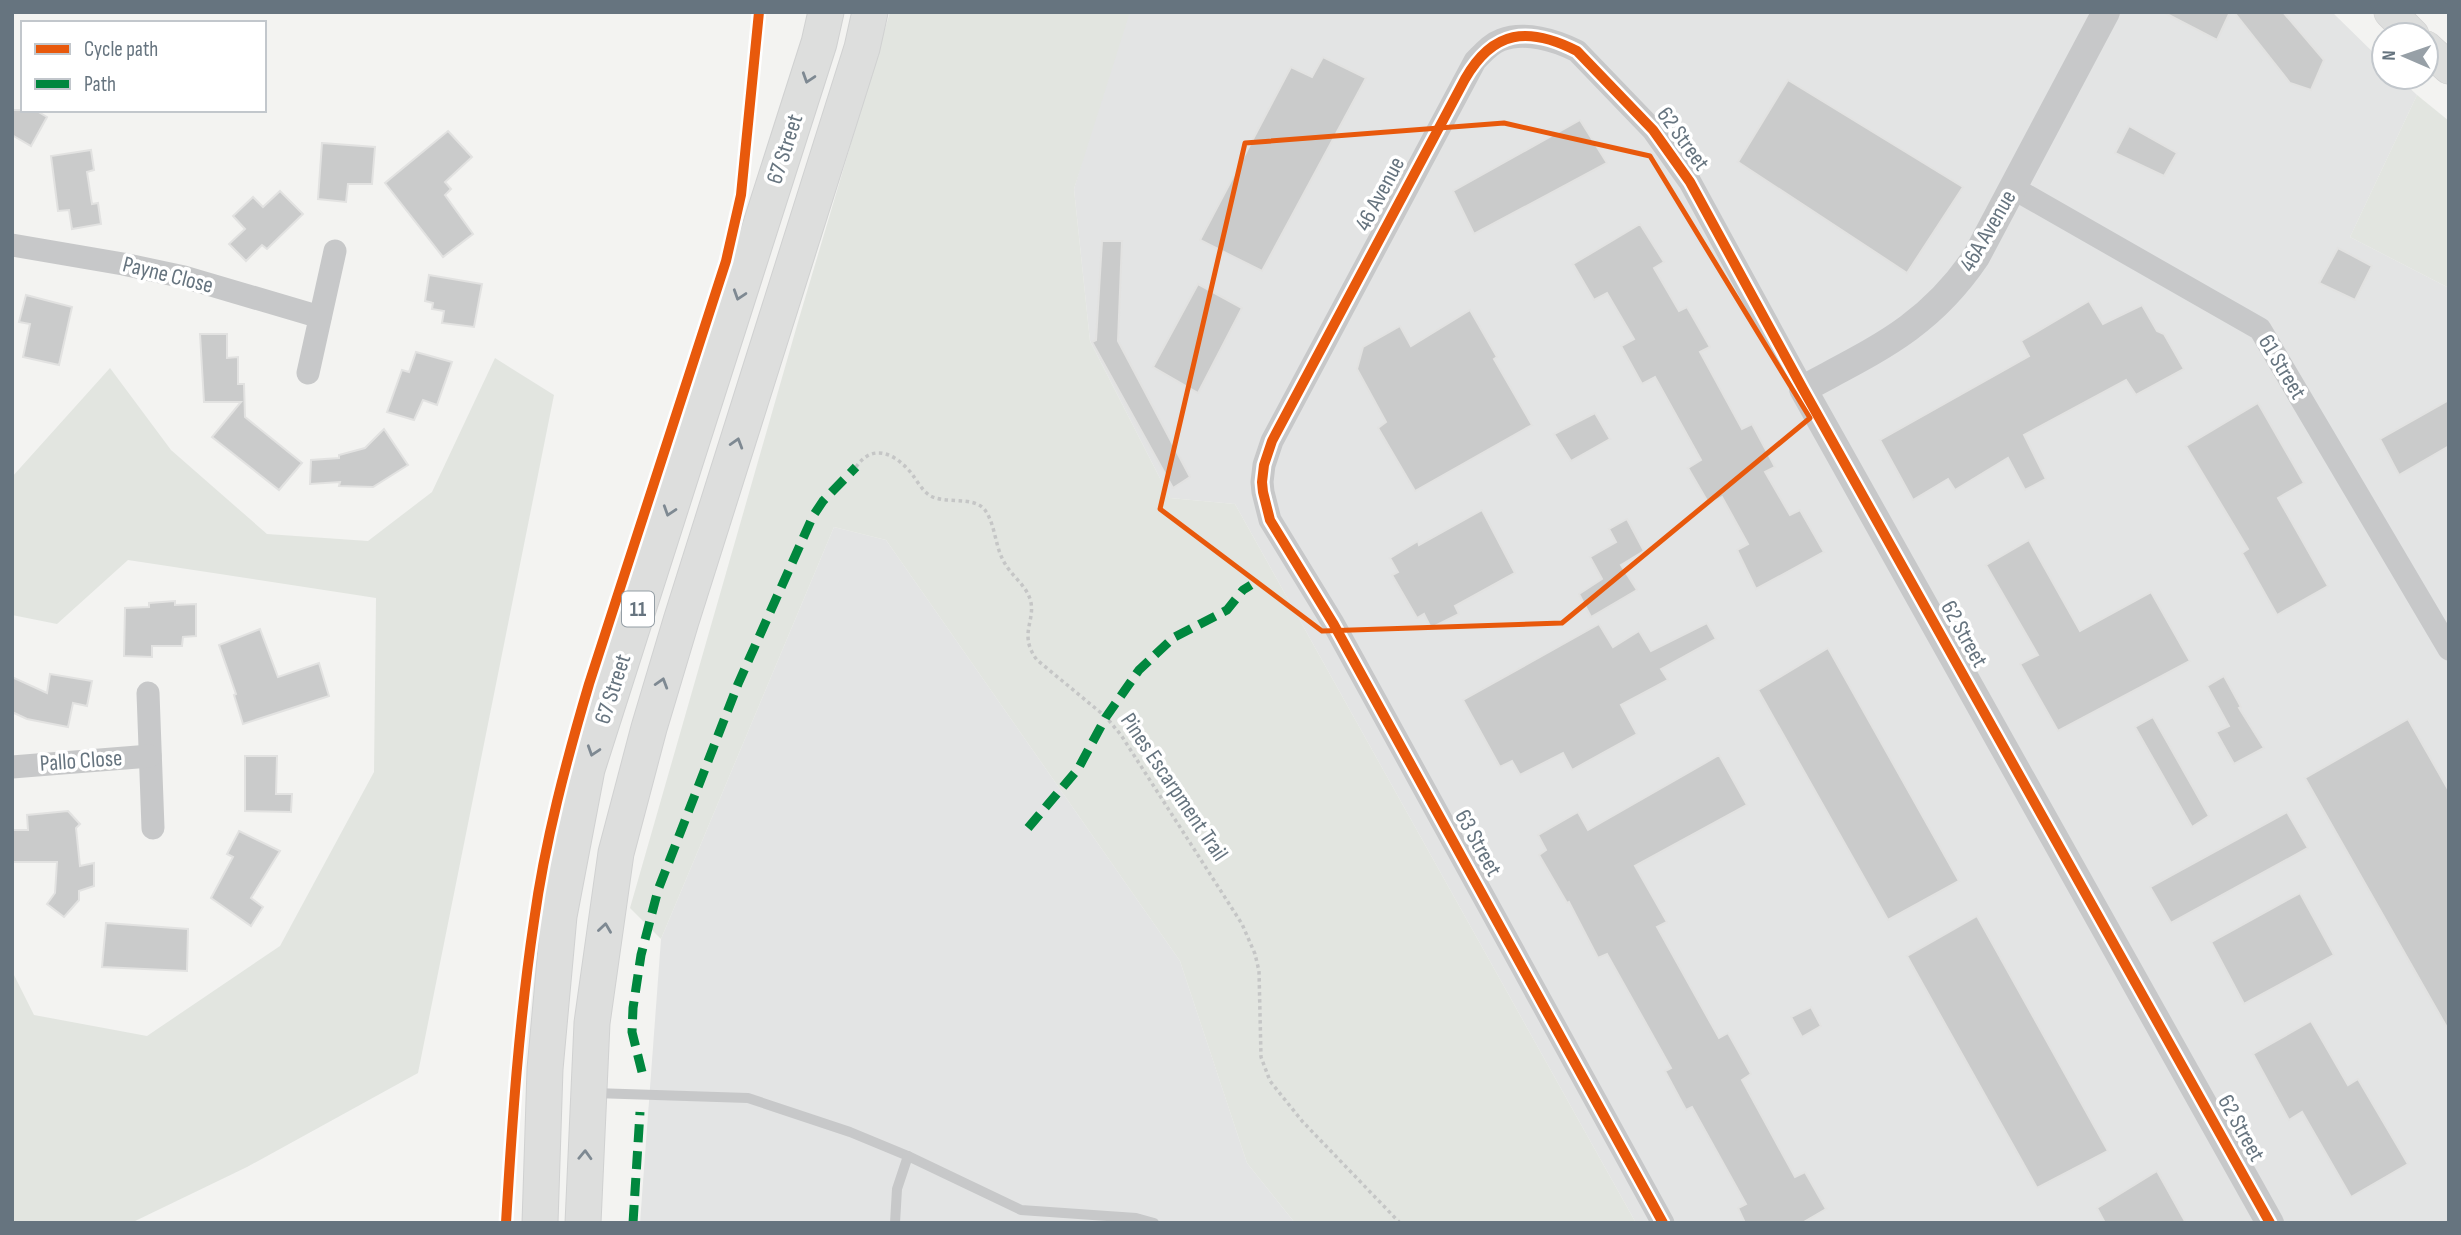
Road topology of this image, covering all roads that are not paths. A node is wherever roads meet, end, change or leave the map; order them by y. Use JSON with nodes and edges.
{"nodes":[{"id":1,"x":826,"y":12,"type":"edge"},
{"id":2,"x":870,"y":12,"type":"edge"},
{"id":3,"x":2106,"y":12,"type":"edge"},
{"id":4,"x":1604,"y":77,"type":"joint"},
{"id":5,"x":2013,"y":188,"type":"junction"},
{"id":6,"x":12,"y":245,"type":"edge"},
{"id":7,"x":335,"y":251,"type":"dead end"},
{"id":8,"x":320,"y":317,"type":"junction"},
{"id":9,"x":308,"y":373,"type":"dead end"},
{"id":10,"x":1803,"y":389,"type":"junction"},
{"id":11,"x":1262,"y":482,"type":"joint"},
{"id":12,"x":2449,"y":649,"type":"edge"},
{"id":13,"x":148,"y":693,"type":"dead end"},
{"id":14,"x":150,"y":756,"type":"junction"},
{"id":15,"x":12,"y":767,"type":"edge"},
{"id":16,"x":153,"y":828,"type":"dead end"},
{"id":17,"x":587,"y":1093,"type":"junction"},
{"id":18,"x":908,"y":1156,"type":"junction"},
{"id":19,"x":540,"y":1223,"type":"edge"},
{"id":20,"x":583,"y":1223,"type":"edge"},
{"id":21,"x":895,"y":1223,"type":"edge"},
{"id":22,"x":1154,"y":1223,"type":"edge"},
{"id":23,"x":1663,"y":1223,"type":"edge"},
{"id":24,"x":2270,"y":1223,"type":"edge"}],
"edges":[{"from":1,"to":19,"type":"main road","name":"67 Street","number":"11","one_way":true},
{"from":17,"to":2,"type":"main road","name":"67 Street","number":"11","one_way":true},
{"from":3,"to":5,"type":"street","name":"46A Avenue"},
{"from":4,"to":10,"type":"street","name":"62 Street"},
{"from":4,"to":11,"type":"street","name":"46 Avenue"},
{"from":5,"to":10,"type":"street","name":"46A Avenue"},
{"from":5,"to":12,"type":"street","name":"61 Street"},
{"from":6,"to":8,"type":"street","name":"Payne Close"},
{"from":7,"to":8,"type":"street"},
{"from":8,"to":9,"type":"street"},
{"from":10,"to":24,"type":"street","name":"62 Street"},
{"from":11,"to":23,"type":"street","name":"63 Street"},
{"from":13,"to":14,"type":"street","name":"Pallo Close"},
{"from":14,"to":15,"type":"street","name":"Pallo Close"},
{"from":14,"to":16,"type":"street","name":"Pallo Close"},
{"from":17,"to":18,"type":"lane"},
{"from":20,"to":17,"type":"main road","name":"67 Street","number":"11","one_way":true},
{"from":18,"to":21,"type":"lane"},
{"from":18,"to":22,"type":"lane"}]}
